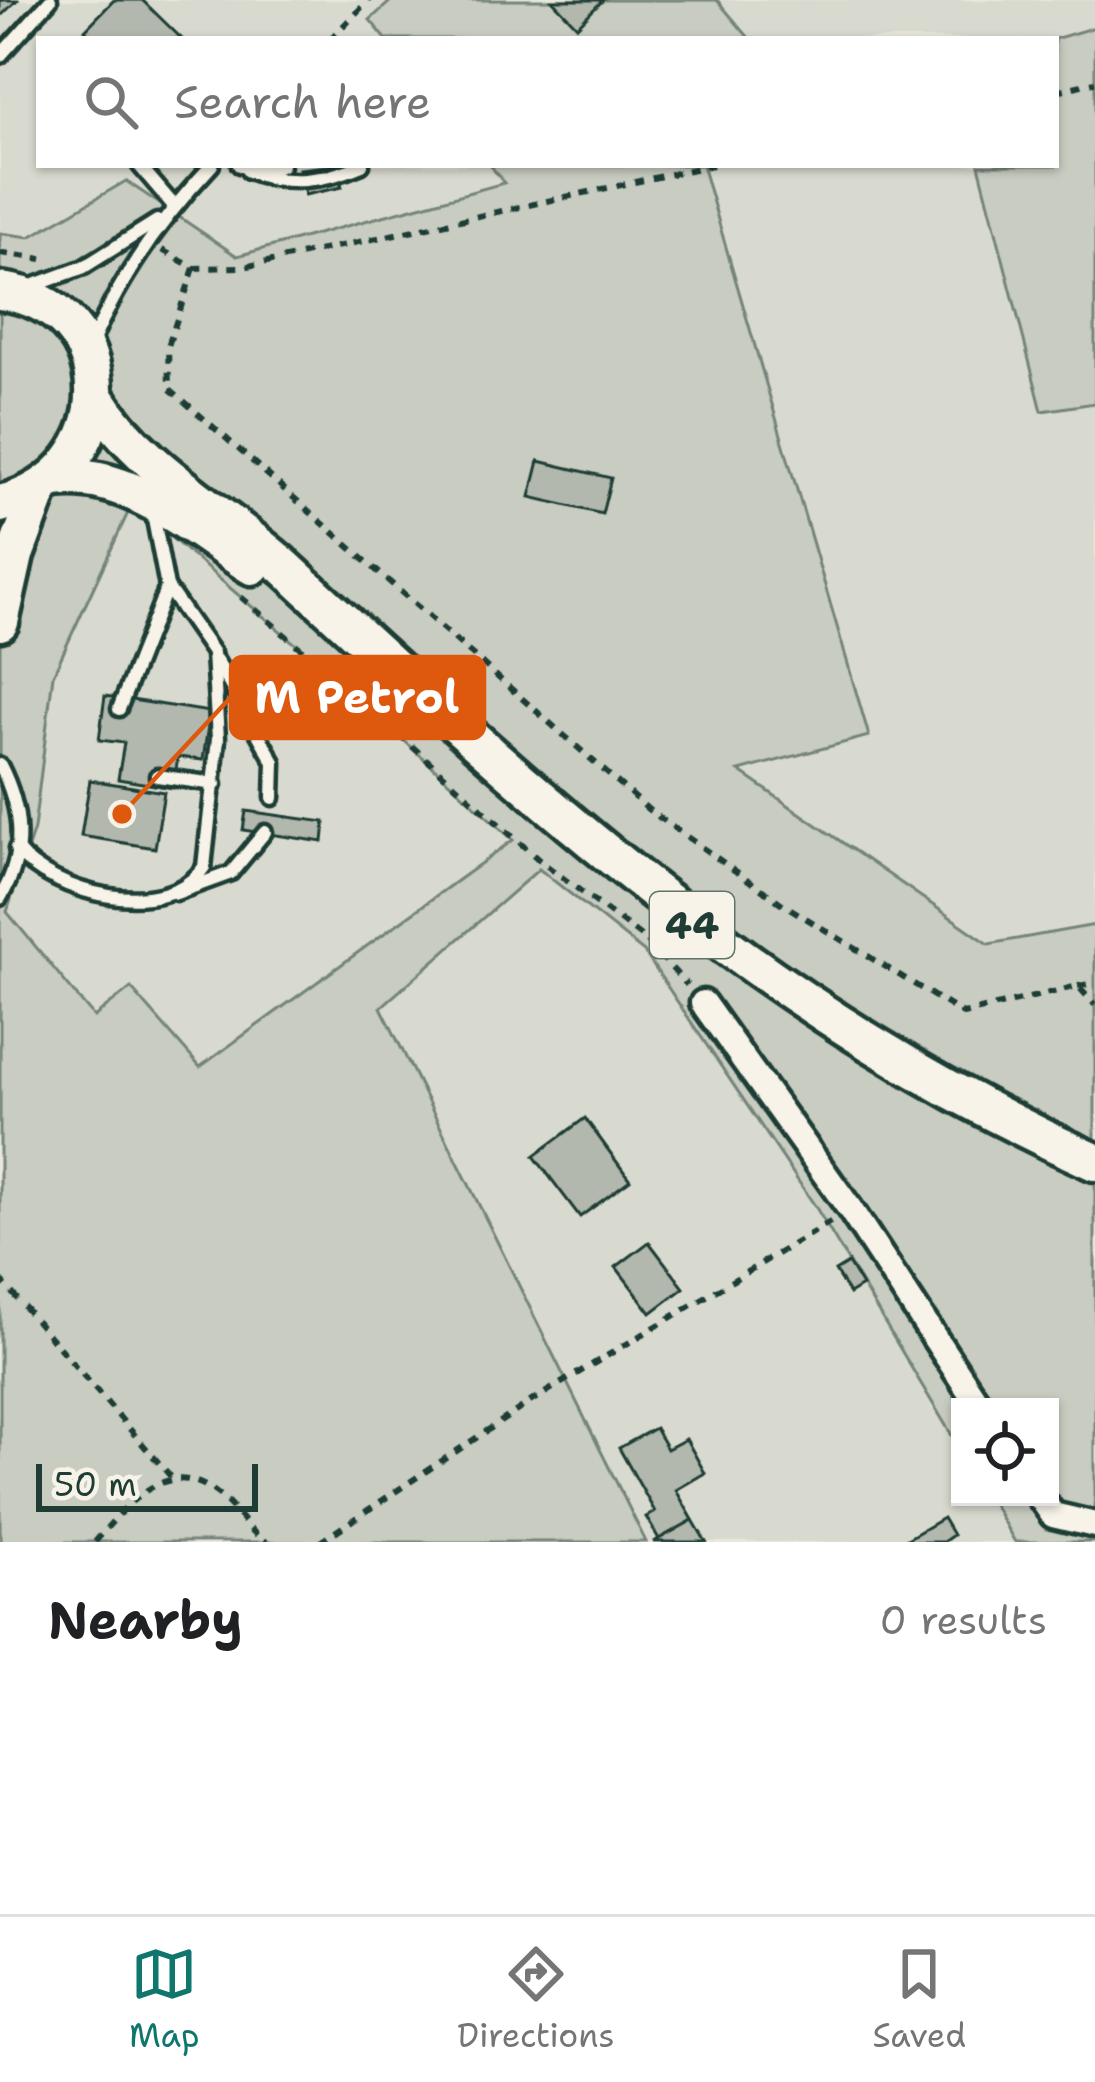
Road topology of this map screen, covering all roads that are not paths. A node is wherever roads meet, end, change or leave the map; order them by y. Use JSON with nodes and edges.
{"nodes":[{"id":1,"x":50,"y":0,"type":"edge"},
{"id":2,"x":0,"y":56,"type":"edge"},
{"id":3,"x":141,"y":168,"type":"edge"},
{"id":4,"x":209,"y":168,"type":"edge"},
{"id":5,"x":244,"y":168,"type":"edge"},
{"id":6,"x":351,"y":168,"type":"edge"},
{"id":7,"x":168,"y":211,"type":"junction"},
{"id":8,"x":4,"y":291,"type":"edge"},
{"id":9,"x":86,"y":356,"type":"junction"},
{"id":10,"x":94,"y":395,"type":"junction"},
{"id":11,"x":48,"y":485,"type":"junction"},
{"id":12,"x":149,"y":502,"type":"junction"},
{"id":13,"x":0,"y":504,"type":"edge"},
{"id":14,"x":167,"y":587,"type":"junction"},
{"id":15,"x":0,"y":622,"type":"edge"},
{"id":16,"x":328,"y":627,"type":"junction"},
{"id":17,"x":213,"y":653,"type":"junction"},
{"id":18,"x":119,"y":709,"type":"dead end"},
{"id":19,"x":0,"y":765,"type":"edge"},
{"id":20,"x":157,"y":776,"type":"dead end"},
{"id":21,"x":215,"y":784,"type":"junction"},
{"id":22,"x":273,"y":798,"type":"dead end"},
{"id":23,"x":265,"y":832,"type":"dead end"},
{"id":24,"x":16,"y":849,"type":"junction"},
{"id":25,"x":145,"y":896,"type":"junction"},
{"id":26,"x":0,"y":898,"type":"edge"},
{"id":27,"x":703,"y":1003,"type":"road end"},
{"id":28,"x":1095,"y":1162,"type":"edge"},
{"id":29,"x":974,"y":1398,"type":"edge"},
{"id":30,"x":1047,"y":1506,"type":"edge"},
{"id":31,"x":1095,"y":1525,"type":"edge"}],
"edges":[{"from":1,"to":2,"type":"lane"},
{"from":3,"to":7,"type":"lane"},
{"from":4,"to":7,"type":"lane"},
{"from":5,"to":6,"type":"lane"},
{"from":7,"to":8,"type":"lane"},
{"from":7,"to":9,"type":"lane"},
{"from":8,"to":9,"type":"main road","number":"44"},
{"from":9,"to":10,"type":"main road","number":"44"},
{"from":10,"to":11,"type":"main road","number":"44"},
{"from":10,"to":16,"type":"main road","number":"44"},
{"from":11,"to":12,"type":"main road","number":"44"},
{"from":11,"to":13,"type":"main road","number":"44"},
{"from":11,"to":15,"type":"main road"},
{"from":12,"to":14,"type":"lane"},
{"from":12,"to":16,"type":"main road","number":"44"},
{"from":14,"to":17,"type":"lane"},
{"from":14,"to":18,"type":"lane"},
{"from":16,"to":28,"type":"main road","number":"44"},
{"from":17,"to":21,"type":"lane"},
{"from":17,"to":22,"type":"lane"},
{"from":19,"to":24,"type":"lane"},
{"from":20,"to":21,"type":"lane"},
{"from":21,"to":25,"type":"lane"},
{"from":23,"to":25,"type":"lane"},
{"from":24,"to":25,"type":"lane"},
{"from":24,"to":26,"type":"lane"},
{"from":27,"to":29,"type":"street"},
{"from":30,"to":31,"type":"street"}]}
